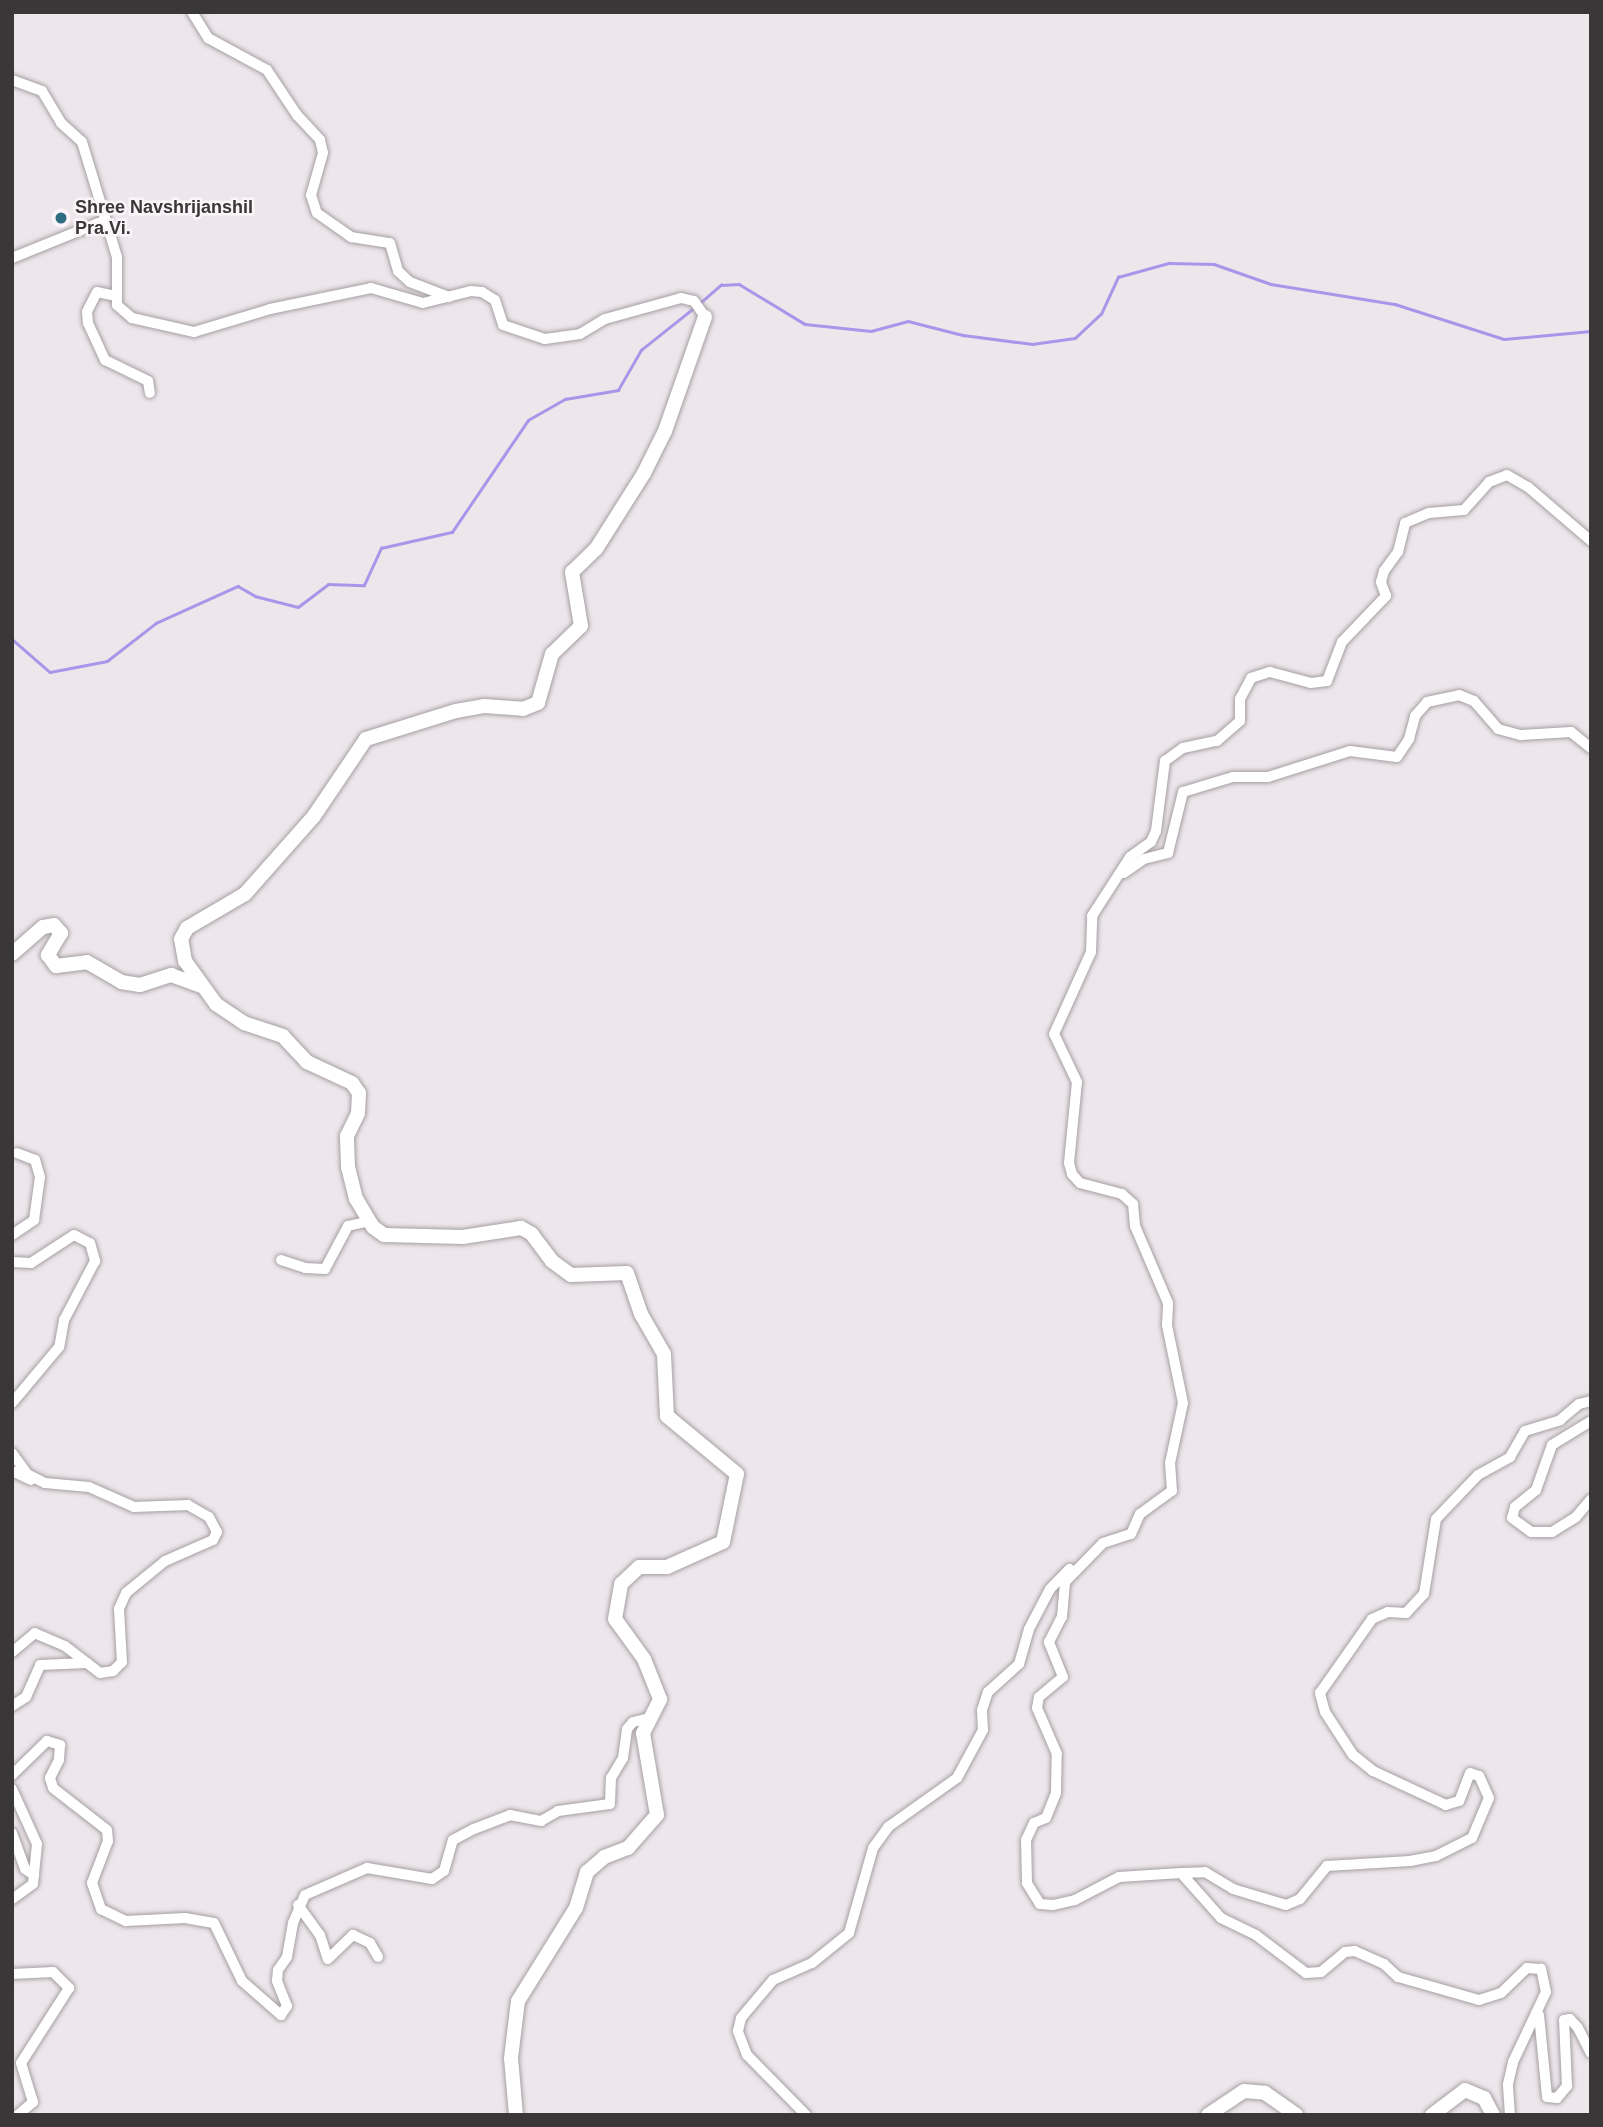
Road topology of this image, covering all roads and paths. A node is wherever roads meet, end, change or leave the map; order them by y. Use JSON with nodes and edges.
{"nodes":[{"id":1,"x":192,"y":12,"type":"edge"},
{"id":2,"x":12,"y":80,"type":"edge"},
{"id":3,"x":106,"y":220,"type":"junction"},
{"id":4,"x":12,"y":258,"type":"edge"},
{"id":5,"x":116,"y":296,"type":"junction"},
{"id":6,"x":449,"y":297,"type":"junction"},
{"id":7,"x":705,"y":317,"type":"joint"},
{"id":8,"x":150,"y":393,"type":"dead end"},
{"id":9,"x":1591,"y":541,"type":"edge"},
{"id":10,"x":1591,"y":748,"type":"edge"},
{"id":11,"x":1120,"y":875,"type":"junction"},
{"id":12,"x":12,"y":954,"type":"edge"},
{"id":13,"x":201,"y":986,"type":"junction"},
{"id":14,"x":17,"y":1153,"type":"dead end"},
{"id":15,"x":370,"y":1222,"type":"junction"},
{"id":16,"x":12,"y":1235,"type":"edge"},
{"id":17,"x":281,"y":1260,"type":"dead end"},
{"id":18,"x":12,"y":1262,"type":"edge"},
{"id":19,"x":1591,"y":1401,"type":"edge"},
{"id":20,"x":12,"y":1403,"type":"edge"},
{"id":21,"x":1591,"y":1420,"type":"edge"},
{"id":22,"x":12,"y":1453,"type":"edge"},
{"id":23,"x":12,"y":1471,"type":"edge"},
{"id":24,"x":37,"y":1479,"type":"junction"},
{"id":25,"x":1591,"y":1499,"type":"edge"},
{"id":26,"x":1078,"y":1566,"type":"junction"},
{"id":27,"x":12,"y":1651,"type":"edge"},
{"id":28,"x":87,"y":1663,"type":"junction"},
{"id":29,"x":12,"y":1706,"type":"edge"},
{"id":30,"x":651,"y":1718,"type":"junction"},
{"id":31,"x":12,"y":1774,"type":"edge"},
{"id":32,"x":12,"y":1788,"type":"edge"},
{"id":33,"x":12,"y":1833,"type":"edge"},
{"id":34,"x":1181,"y":1873,"type":"junction"},
{"id":35,"x":34,"y":1875,"type":"junction"},
{"id":36,"x":12,"y":1899,"type":"edge"},
{"id":37,"x":298,"y":1905,"type":"junction"},
{"id":38,"x":378,"y":1957,"type":"dead end"},
{"id":39,"x":12,"y":1973,"type":"edge"},
{"id":40,"x":1539,"y":2012,"type":"junction"},
{"id":41,"x":1591,"y":2053,"type":"edge"},
{"id":42,"x":18,"y":2115,"type":"edge"},
{"id":43,"x":516,"y":2115,"type":"edge"},
{"id":44,"x":806,"y":2115,"type":"edge"},
{"id":45,"x":1208,"y":2115,"type":"edge"},
{"id":46,"x":1296,"y":2115,"type":"edge"},
{"id":47,"x":1432,"y":2115,"type":"edge"},
{"id":48,"x":1493,"y":2115,"type":"edge"},
{"id":49,"x":1510,"y":2115,"type":"edge"}],
"edges":[{"from":1,"to":6,"type":"street"},
{"from":2,"to":3,"type":"street"},
{"from":3,"to":4,"type":"street"},
{"from":3,"to":5,"type":"street"},
{"from":5,"to":6,"type":"street"},
{"from":5,"to":8,"type":"street"},
{"from":6,"to":7,"type":"street"},
{"from":7,"to":13,"type":"street"},
{"from":9,"to":11,"type":"street"},
{"from":10,"to":11,"type":"street"},
{"from":11,"to":26,"type":"street"},
{"from":12,"to":13,"type":"street"},
{"from":13,"to":15,"type":"street"},
{"from":14,"to":16,"type":"street"},
{"from":15,"to":17,"type":"street"},
{"from":15,"to":30,"type":"street"},
{"from":18,"to":20,"type":"street"},
{"from":19,"to":34,"type":"street"},
{"from":21,"to":25,"type":"street"},
{"from":22,"to":24,"type":"street"},
{"from":23,"to":24,"type":"street"},
{"from":24,"to":28,"type":"street"},
{"from":26,"to":34,"type":"street"},
{"from":26,"to":44,"type":"street"},
{"from":27,"to":28,"type":"street"},
{"from":28,"to":29,"type":"street"},
{"from":30,"to":37,"type":"street"},
{"from":30,"to":43,"type":"street"},
{"from":31,"to":37,"type":"street"},
{"from":32,"to":35,"type":"street"},
{"from":33,"to":35,"type":"street"},
{"from":34,"to":40,"type":"street"},
{"from":35,"to":36,"type":"street"},
{"from":37,"to":38,"type":"street"},
{"from":39,"to":42,"type":"street"},
{"from":40,"to":41,"type":"street"},
{"from":40,"to":49,"type":"street"},
{"from":45,"to":46,"type":"street"},
{"from":47,"to":48,"type":"street"}]}
